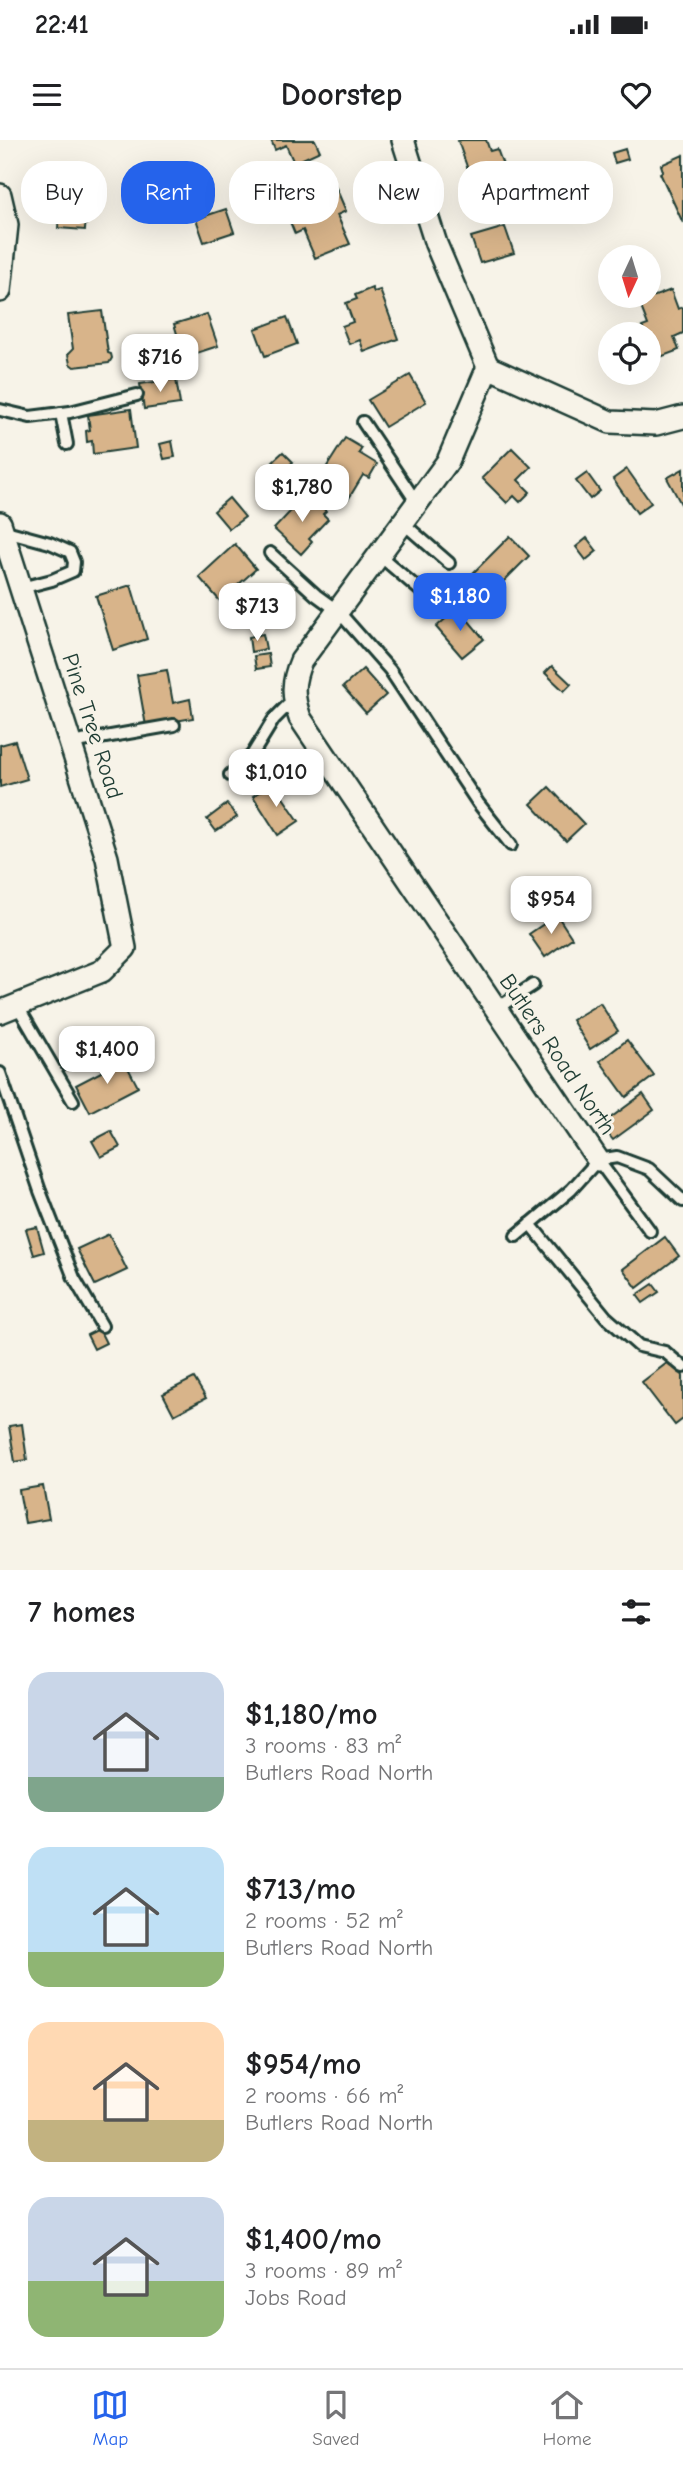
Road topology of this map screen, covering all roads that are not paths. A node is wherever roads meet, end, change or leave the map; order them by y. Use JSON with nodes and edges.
{"nodes":[{"id":1,"x":403,"y":140,"type":"edge"},
{"id":2,"x":0,"y":195,"type":"edge"},
{"id":3,"x":0,"y":291,"type":"edge"},
{"id":4,"x":488,"y":367,"type":"junction"},
{"id":5,"x":137,"y":394,"type":"dead end"},
{"id":6,"x":0,"y":410,"type":"edge"},
{"id":7,"x":61,"y":413,"type":"junction"},
{"id":8,"x":683,"y":417,"type":"edge"},
{"id":9,"x":363,"y":422,"type":"dead end"},
{"id":10,"x":67,"y":444,"type":"dead end"},
{"id":11,"x":417,"y":503,"type":"junction"},
{"id":12,"x":403,"y":523,"type":"junction"},
{"id":13,"x":1,"y":526,"type":"edge"},
{"id":14,"x":270,"y":553,"type":"dead end"},
{"id":15,"x":379,"y":555,"type":"junction"},
{"id":16,"x":449,"y":563,"type":"dead end"},
{"id":17,"x":21,"y":588,"type":"junction"},
{"id":18,"x":422,"y":592,"type":"dead end"},
{"id":19,"x":338,"y":611,"type":"junction"},
{"id":20,"x":293,"y":700,"type":"junction"},
{"id":21,"x":174,"y":725,"type":"dead end"},
{"id":22,"x":71,"y":743,"type":"junction"},
{"id":23,"x":230,"y":775,"type":"dead end"},
{"id":24,"x":511,"y":845,"type":"dead end"},
{"id":25,"x":533,"y":985,"type":"dead end"},
{"id":26,"x":9,"y":1008,"type":"edge"},
{"id":27,"x":496,"y":1009,"type":"junction"},
{"id":28,"x":0,"y":1073,"type":"edge"},
{"id":29,"x":74,"y":1101,"type":"dead end"},
{"id":30,"x":598,"y":1160,"type":"junction"},
{"id":31,"x":683,"y":1201,"type":"edge"},
{"id":32,"x":530,"y":1224,"type":"junction"},
{"id":33,"x":650,"y":1231,"type":"dead end"},
{"id":34,"x":516,"y":1236,"type":"dead end"},
{"id":35,"x":102,"y":1326,"type":"dead end"},
{"id":36,"x":683,"y":1367,"type":"edge"}],
"edges":[{"from":1,"to":4,"type":"street"},
{"from":2,"to":3,"type":"street"},
{"from":4,"to":8,"type":"street"},
{"from":4,"to":11,"type":"street"},
{"from":5,"to":7,"type":"lane"},
{"from":6,"to":7,"type":"lane"},
{"from":7,"to":10,"type":"lane"},
{"from":9,"to":11,"type":"lane"},
{"from":11,"to":12,"type":"street"},
{"from":12,"to":15,"type":"street"},
{"from":12,"to":16,"type":"lane"},
{"from":13,"to":17,"type":"street","name":"Pine Tree Road"},
{"from":13,"to":17,"type":"lane"},
{"from":14,"to":19,"type":"lane"},
{"from":15,"to":18,"type":"lane"},
{"from":15,"to":19,"type":"street"},
{"from":17,"to":22,"type":"street","name":"Pine Tree Road"},
{"from":19,"to":20,"type":"street"},
{"from":19,"to":24,"type":"lane"},
{"from":20,"to":23,"type":"lane"},
{"from":20,"to":27,"type":"street","name":"Butlers Road North"},
{"from":21,"to":22,"type":"lane"},
{"from":22,"to":26,"type":"street","name":"Pine Tree Road"},
{"from":25,"to":27,"type":"lane"},
{"from":26,"to":29,"type":"lane"},
{"from":27,"to":30,"type":"street","name":"Butlers Road North"},
{"from":28,"to":35,"type":"lane"},
{"from":30,"to":31,"type":"lane"},
{"from":30,"to":32,"type":"lane"},
{"from":30,"to":33,"type":"lane"},
{"from":32,"to":34,"type":"lane"},
{"from":32,"to":36,"type":"lane"}]}
